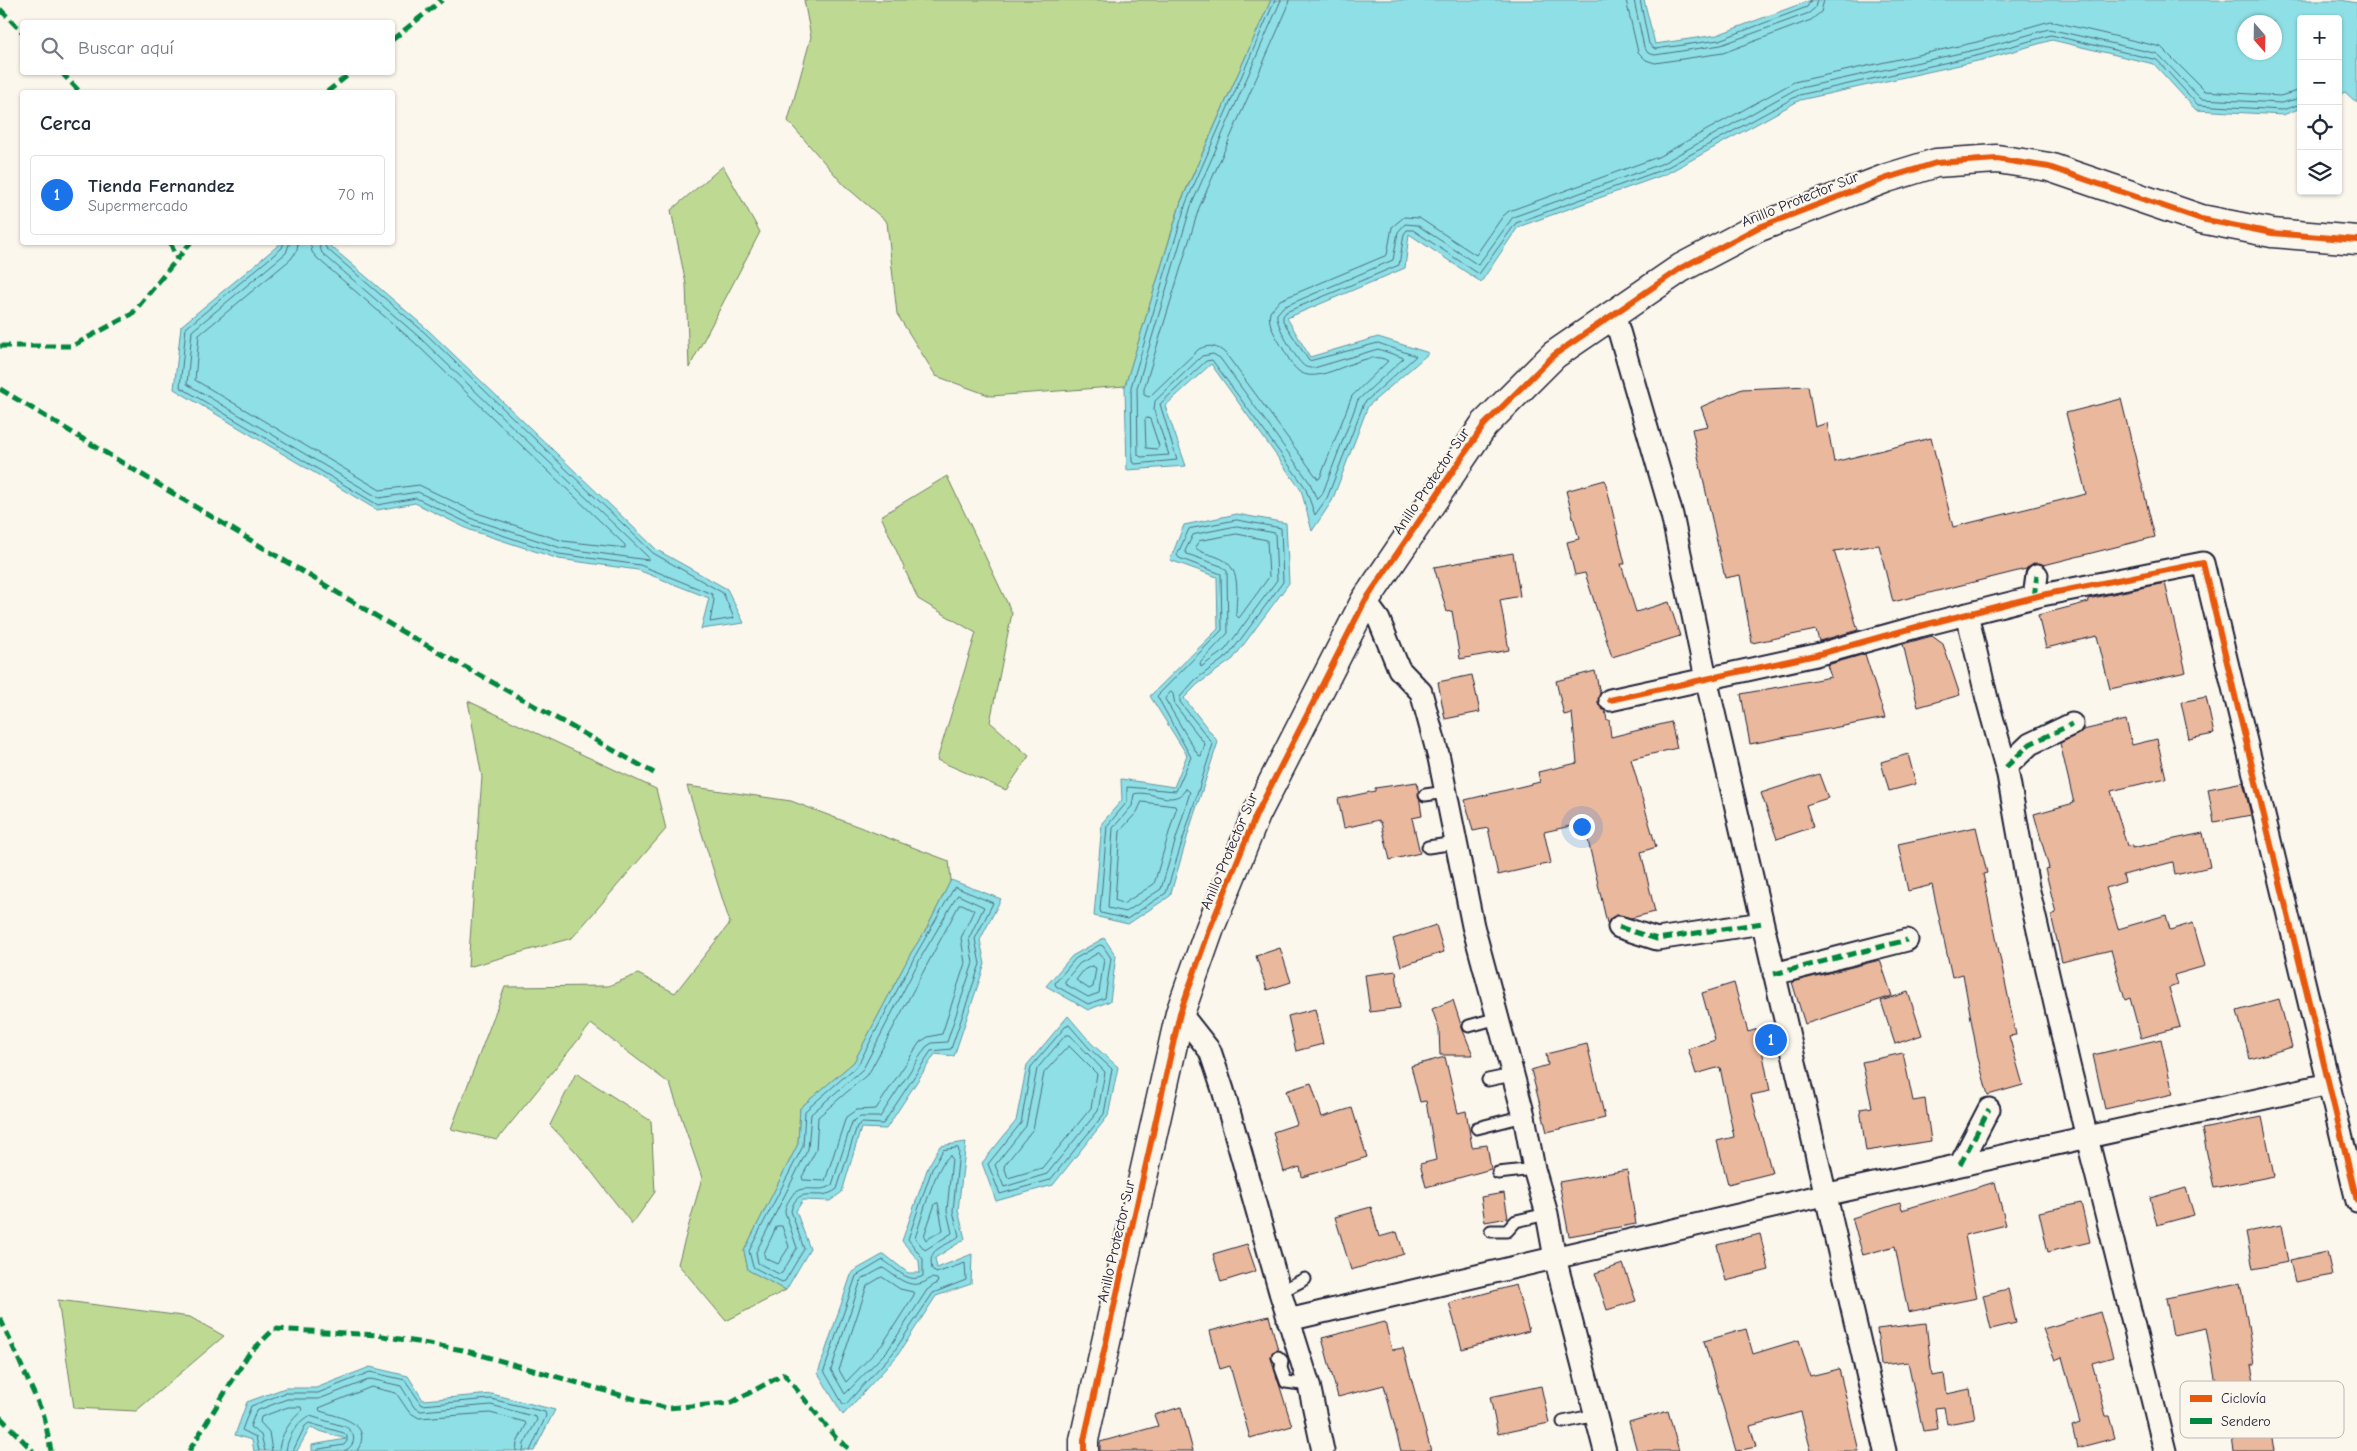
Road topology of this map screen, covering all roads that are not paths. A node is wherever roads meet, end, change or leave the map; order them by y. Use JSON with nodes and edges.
{"nodes":[{"id":1,"x":2357,"y":240,"type":"edge"},
{"id":2,"x":1614,"y":314,"type":"junction"},
{"id":3,"x":2037,"y":574,"type":"dead end"},
{"id":4,"x":2034,"y":597,"type":"junction"},
{"id":5,"x":1365,"y":601,"type":"junction"},
{"id":6,"x":1967,"y":614,"type":"junction"},
{"id":7,"x":1706,"y":678,"type":"junction"},
{"id":8,"x":1610,"y":700,"type":"dead end"},
{"id":9,"x":2072,"y":724,"type":"dead end"},
{"id":10,"x":2006,"y":766,"type":"junction"},
{"id":11,"x":1446,"y":792,"type":"junction"},
{"id":12,"x":1425,"y":795,"type":"dead end"},
{"id":13,"x":1456,"y":843,"type":"junction"},
{"id":14,"x":1428,"y":847,"type":"dead end"},
{"id":15,"x":1762,"y":923,"type":"junction"},
{"id":16,"x":1619,"y":927,"type":"dead end"},
{"id":17,"x":1908,"y":940,"type":"dead end"},
{"id":18,"x":1774,"y":974,"type":"junction"},
{"id":19,"x":1180,"y":1013,"type":"junction"},
{"id":20,"x":1498,"y":1018,"type":"junction"},
{"id":21,"x":1469,"y":1026,"type":"dead end"},
{"id":22,"x":1512,"y":1075,"type":"junction"},
{"id":23,"x":1488,"y":1080,"type":"dead end"},
{"id":24,"x":2329,"y":1084,"type":"junction"},
{"id":25,"x":1989,"y":1109,"type":"dead end"},
{"id":26,"x":1524,"y":1116,"type":"junction"},
{"id":27,"x":1477,"y":1128,"type":"dead end"},
{"id":28,"x":2088,"y":1137,"type":"junction"},
{"id":29,"x":1960,"y":1165,"type":"junction"},
{"id":30,"x":1534,"y":1169,"type":"junction"},
{"id":31,"x":1498,"y":1173,"type":"dead end"},
{"id":32,"x":1824,"y":1195,"type":"junction"},
{"id":33,"x":2357,"y":1201,"type":"edge"},
{"id":34,"x":1547,"y":1214,"type":"junction"},
{"id":35,"x":1491,"y":1231,"type":"dead end"},
{"id":36,"x":1555,"y":1258,"type":"junction"},
{"id":37,"x":1305,"y":1279,"type":"dead end"},
{"id":38,"x":1280,"y":1292,"type":"junction"},
{"id":39,"x":1288,"y":1320,"type":"junction"},
{"id":40,"x":1278,"y":1357,"type":"dead end"},
{"id":41,"x":1309,"y":1385,"type":"junction"},
{"id":42,"x":1596,"y":1415,"type":"junction"},
{"id":43,"x":1563,"y":1422,"type":"dead end"},
{"id":44,"x":1084,"y":1451,"type":"edge"},
{"id":45,"x":1323,"y":1451,"type":"edge"},
{"id":46,"x":1605,"y":1451,"type":"edge"},
{"id":47,"x":1885,"y":1451,"type":"edge"},
{"id":48,"x":2165,"y":1451,"type":"edge"}],
"edges":[{"from":1,"to":2,"type":"street","name":"Anillo Protector Sur"},
{"from":2,"to":5,"type":"street","name":"Anillo Protector Sur"},
{"from":2,"to":7,"type":"street"},
{"from":3,"to":4,"type":"street"},
{"from":4,"to":6,"type":"street"},
{"from":4,"to":24,"type":"street"},
{"from":5,"to":11,"type":"street"},
{"from":5,"to":19,"type":"street","name":"Anillo Protector Sur"},
{"from":6,"to":7,"type":"street"},
{"from":6,"to":10,"type":"street"},
{"from":7,"to":8,"type":"street"},
{"from":7,"to":15,"type":"street"},
{"from":9,"to":10,"type":"street"},
{"from":10,"to":28,"type":"street"},
{"from":11,"to":12,"type":"lane"},
{"from":11,"to":13,"type":"street"},
{"from":13,"to":14,"type":"lane"},
{"from":13,"to":20,"type":"street"},
{"from":15,"to":16,"type":"street"},
{"from":15,"to":18,"type":"street"},
{"from":17,"to":18,"type":"street"},
{"from":18,"to":32,"type":"street"},
{"from":19,"to":38,"type":"street"},
{"from":19,"to":44,"type":"street","name":"Anillo Protector Sur"},
{"from":20,"to":21,"type":"lane"},
{"from":20,"to":22,"type":"street"},
{"from":22,"to":23,"type":"lane"},
{"from":22,"to":26,"type":"street"},
{"from":24,"to":28,"type":"street"},
{"from":24,"to":33,"type":"street"},
{"from":25,"to":29,"type":"street"},
{"from":26,"to":27,"type":"lane"},
{"from":26,"to":30,"type":"street"},
{"from":28,"to":29,"type":"street"},
{"from":28,"to":48,"type":"street"},
{"from":29,"to":32,"type":"street"},
{"from":30,"to":31,"type":"lane"},
{"from":30,"to":34,"type":"street"},
{"from":32,"to":36,"type":"street"},
{"from":32,"to":47,"type":"street"},
{"from":34,"to":35,"type":"lane"},
{"from":34,"to":36,"type":"street"},
{"from":36,"to":39,"type":"street"},
{"from":36,"to":42,"type":"street"},
{"from":37,"to":38,"type":"lane"},
{"from":38,"to":39,"type":"street"},
{"from":39,"to":41,"type":"street"},
{"from":40,"to":41,"type":"lane"},
{"from":41,"to":45,"type":"street"},
{"from":42,"to":43,"type":"lane"},
{"from":42,"to":46,"type":"street"}]}
